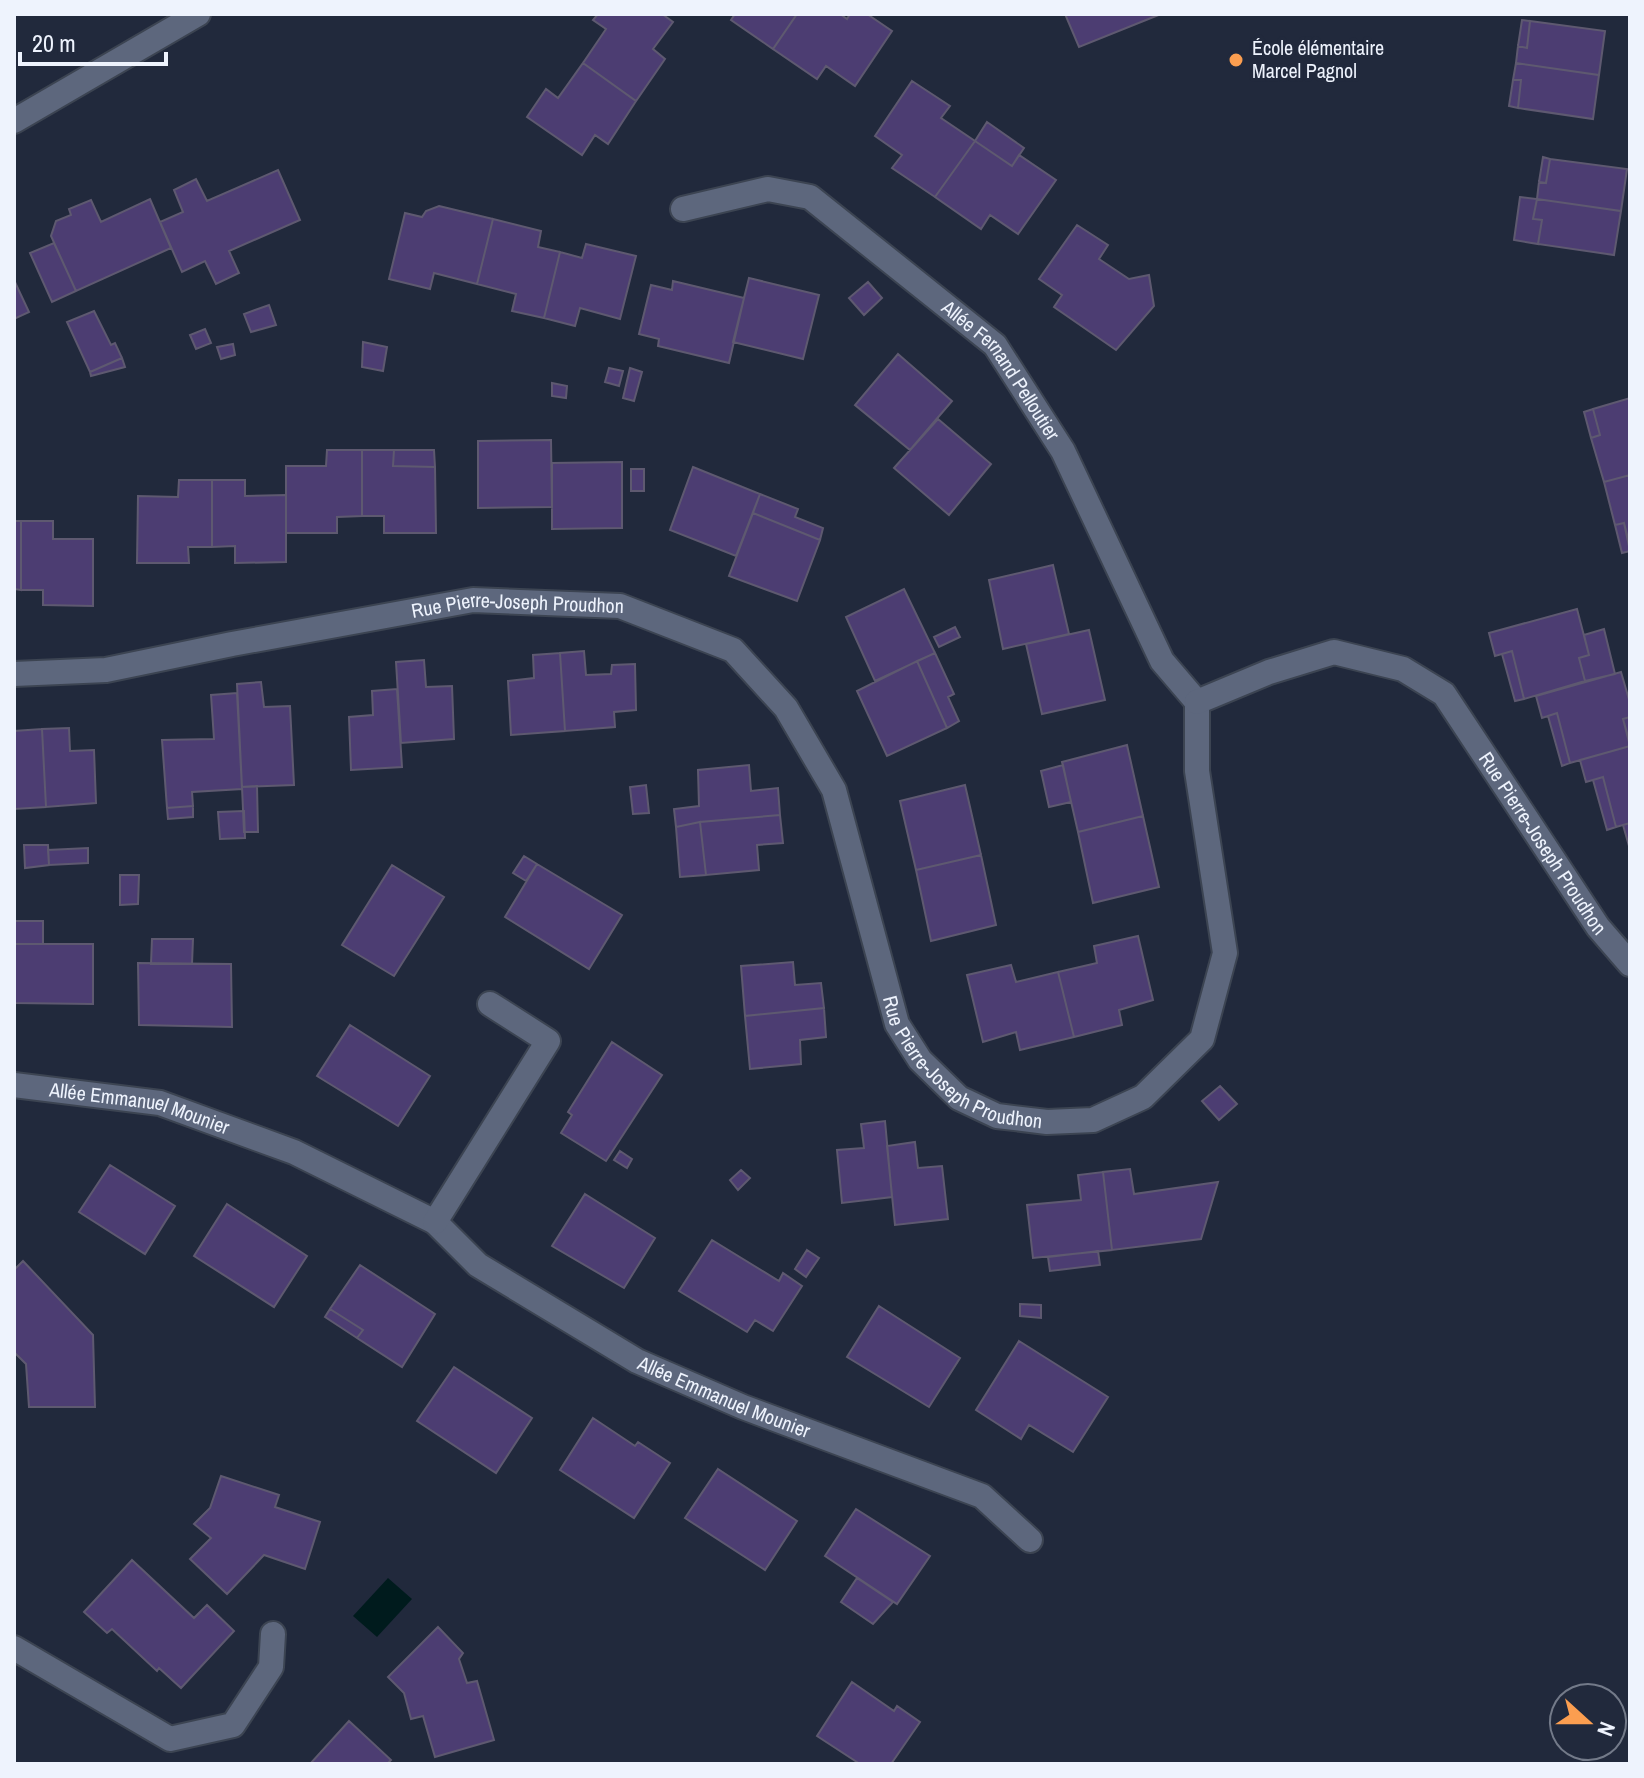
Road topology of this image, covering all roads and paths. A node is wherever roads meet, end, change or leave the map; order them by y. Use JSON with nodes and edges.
{"nodes":[{"id":1,"x":198,"y":14,"type":"edge"},
{"id":2,"x":14,"y":121,"type":"edge"},
{"id":3,"x":683,"y":209,"type":"dead end"},
{"id":4,"x":14,"y":674,"type":"edge"},
{"id":5,"x":1197,"y":702,"type":"junction"},
{"id":6,"x":1630,"y":964,"type":"edge"},
{"id":7,"x":490,"y":1004,"type":"dead end"},
{"id":8,"x":14,"y":1085,"type":"edge"},
{"id":9,"x":435,"y":1222,"type":"junction"},
{"id":10,"x":1030,"y":1540,"type":"dead end"},
{"id":11,"x":273,"y":1634,"type":"dead end"},
{"id":12,"x":14,"y":1648,"type":"edge"}],
"edges":[{"from":1,"to":2,"type":"street"},
{"from":3,"to":5,"type":"street","name":"Allée Fernand Pelloutier"},
{"from":4,"to":5,"type":"street","name":"Rue Pierre-Joseph Proudhon"},
{"from":5,"to":6,"type":"street","name":"Rue Pierre-Joseph Proudhon"},
{"from":7,"to":9,"type":"street"},
{"from":8,"to":9,"type":"street","name":"Allée Emmanuel Mounier"},
{"from":9,"to":10,"type":"street","name":"Allée Emmanuel Mounier"},
{"from":11,"to":12,"type":"street"}]}
